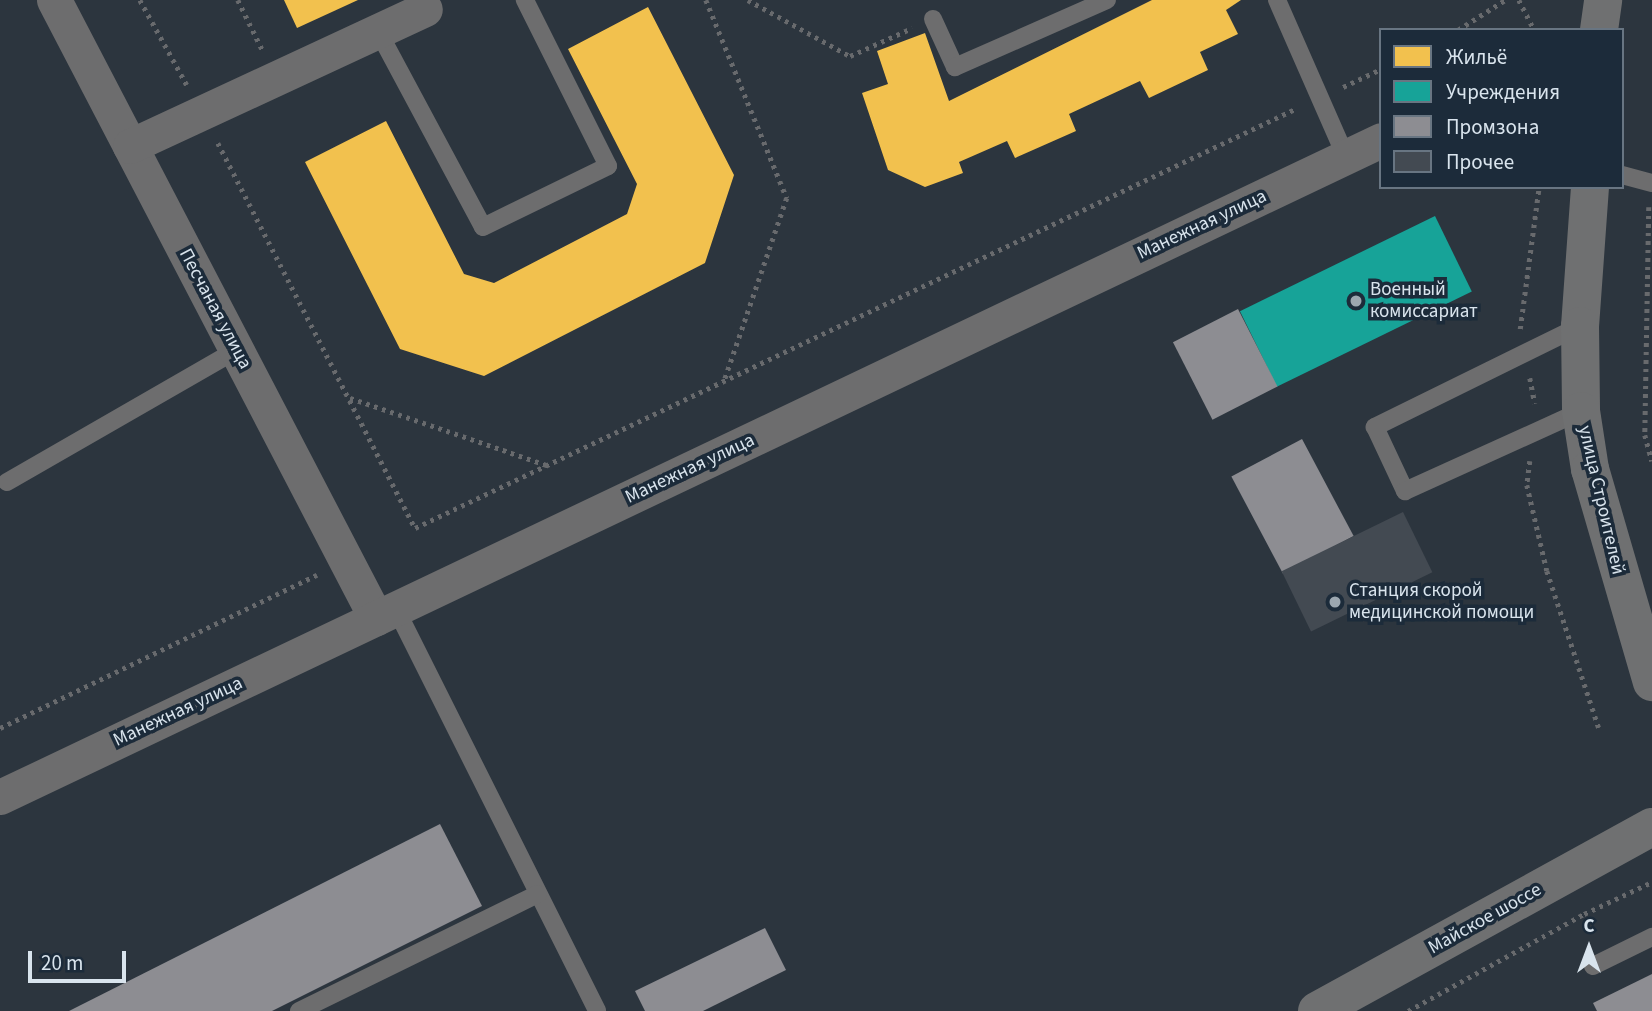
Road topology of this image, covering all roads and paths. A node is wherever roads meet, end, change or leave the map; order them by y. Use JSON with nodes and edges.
{"nodes":[{"id":1,"x":54,"y":0,"type":"edge"},
{"id":2,"x":238,"y":0,"type":"edge"},
{"id":3,"x":526,"y":0,"type":"edge"},
{"id":4,"x":706,"y":0,"type":"edge"},
{"id":5,"x":748,"y":0,"type":"edge"},
{"id":6,"x":1107,"y":0,"type":"edge"},
{"id":7,"x":1277,"y":0,"type":"edge"},
{"id":8,"x":1505,"y":0,"type":"edge"},
{"id":9,"x":1519,"y":0,"type":"edge"},
{"id":10,"x":1603,"y":0,"type":"edge"},
{"id":11,"x":430,"y":3,"type":"edge"},
{"id":12,"x":933,"y":19,"type":"joint"},
{"id":13,"x":1461,"y":28,"type":"edge"},
{"id":14,"x":1533,"y":28,"type":"edge"},
{"id":15,"x":1599,"y":28,"type":"edge"},
{"id":16,"x":378,"y":31,"type":"junction"},
{"id":17,"x":266,"y":57,"type":"dead end"},
{"id":18,"x":1379,"y":70,"type":"edge"},
{"id":19,"x":1320,"y":97,"type":"junction"},
{"id":20,"x":202,"y":113,"type":"junction"},
{"id":21,"x":1379,"y":141,"type":"edge"},
{"id":22,"x":130,"y":146,"type":"junction"},
{"id":23,"x":1346,"y":157,"type":"junction"},
{"id":24,"x":1624,"y":176,"type":"edge"},
{"id":25,"x":1651,"y":183,"type":"edge"},
{"id":26,"x":1539,"y":189,"type":"edge"},
{"id":27,"x":1590,"y":189,"type":"edge"},
{"id":28,"x":1580,"y":326,"type":"junction"},
{"id":29,"x":237,"y":350,"type":"junction"},
{"id":30,"x":1525,"y":353,"type":"junction"},
{"id":31,"x":725,"y":380,"type":"junction"},
{"id":32,"x":349,"y":398,"type":"junction"},
{"id":33,"x":1581,"y":411,"type":"junction"},
{"id":34,"x":1534,"y":432,"type":"junction"},
{"id":35,"x":1652,"y":460,"type":"edge"},
{"id":36,"x":547,"y":465,"type":"junction"},
{"id":37,"x":7,"y":482,"type":"dead end"},
{"id":38,"x":317,"y":575,"type":"dead end"},
{"id":39,"x":386,"y":613,"type":"junction"},
{"id":40,"x":1652,"y":682,"type":"edge"},
{"id":41,"x":1599,"y":728,"type":"dead end"},
{"id":42,"x":0,"y":729,"type":"edge"},
{"id":43,"x":0,"y":797,"type":"edge"},
{"id":44,"x":1652,"y":827,"type":"edge"},
{"id":45,"x":1652,"y":882,"type":"edge"},
{"id":46,"x":538,"y":894,"type":"junction"},
{"id":47,"x":1652,"y":937,"type":"edge"},
{"id":48,"x":1592,"y":966,"type":"dead end"},
{"id":49,"x":299,"y":1011,"type":"edge"},
{"id":50,"x":597,"y":1011,"type":"edge"},
{"id":51,"x":1317,"y":1011,"type":"edge"},
{"id":52,"x":1408,"y":1011,"type":"edge"}],
"edges":[{"from":1,"to":22,"type":"street","name":"Песчаная улица"},
{"from":2,"to":17,"type":"path"},
{"from":3,"to":16,"type":"lane"},
{"from":4,"to":31,"type":"path"},
{"from":5,"to":12,"type":"path"},
{"from":6,"to":12,"type":"lane"},
{"from":7,"to":19,"type":"lane"},
{"from":8,"to":13,"type":"path"},
{"from":9,"to":14,"type":"path"},
{"from":10,"to":15,"type":"street"},
{"from":11,"to":16,"type":"street"},
{"from":16,"to":20,"type":"street"},
{"from":18,"to":19,"type":"path"},
{"from":19,"to":23,"type":"lane"},
{"from":19,"to":31,"type":"path"},
{"from":20,"to":22,"type":"street"},
{"from":20,"to":32,"type":"path"},
{"from":21,"to":23,"type":"street","name":"Манежная улица"},
{"from":22,"to":29,"type":"street","name":"Песчаная улица"},
{"from":23,"to":39,"type":"street","name":"Манежная улица"},
{"from":24,"to":25,"type":"lane"},
{"from":25,"to":35,"type":"path"},
{"from":26,"to":30,"type":"path"},
{"from":27,"to":28,"type":"street","name":"улица Строителей"},
{"from":28,"to":30,"type":"lane"},
{"from":28,"to":33,"type":"street","name":"улица Строителей"},
{"from":29,"to":37,"type":"lane"},
{"from":29,"to":39,"type":"street","name":"Песчаная улица"},
{"from":30,"to":34,"type":"path"},
{"from":30,"to":34,"type":"lane"},
{"from":31,"to":36,"type":"path"},
{"from":32,"to":36,"type":"path"},
{"from":32,"to":36,"type":"path"},
{"from":33,"to":34,"type":"lane"},
{"from":33,"to":40,"type":"street","name":"улица Строителей"},
{"from":34,"to":41,"type":"path"},
{"from":38,"to":42,"type":"path"},
{"from":39,"to":43,"type":"street","name":"Манежная улица"},
{"from":39,"to":46,"type":"lane"},
{"from":44,"to":51,"type":"street","name":"Майское шоссе"},
{"from":45,"to":52,"type":"path"},
{"from":46,"to":49,"type":"lane"},
{"from":46,"to":50,"type":"lane"},
{"from":47,"to":48,"type":"lane"}]}
